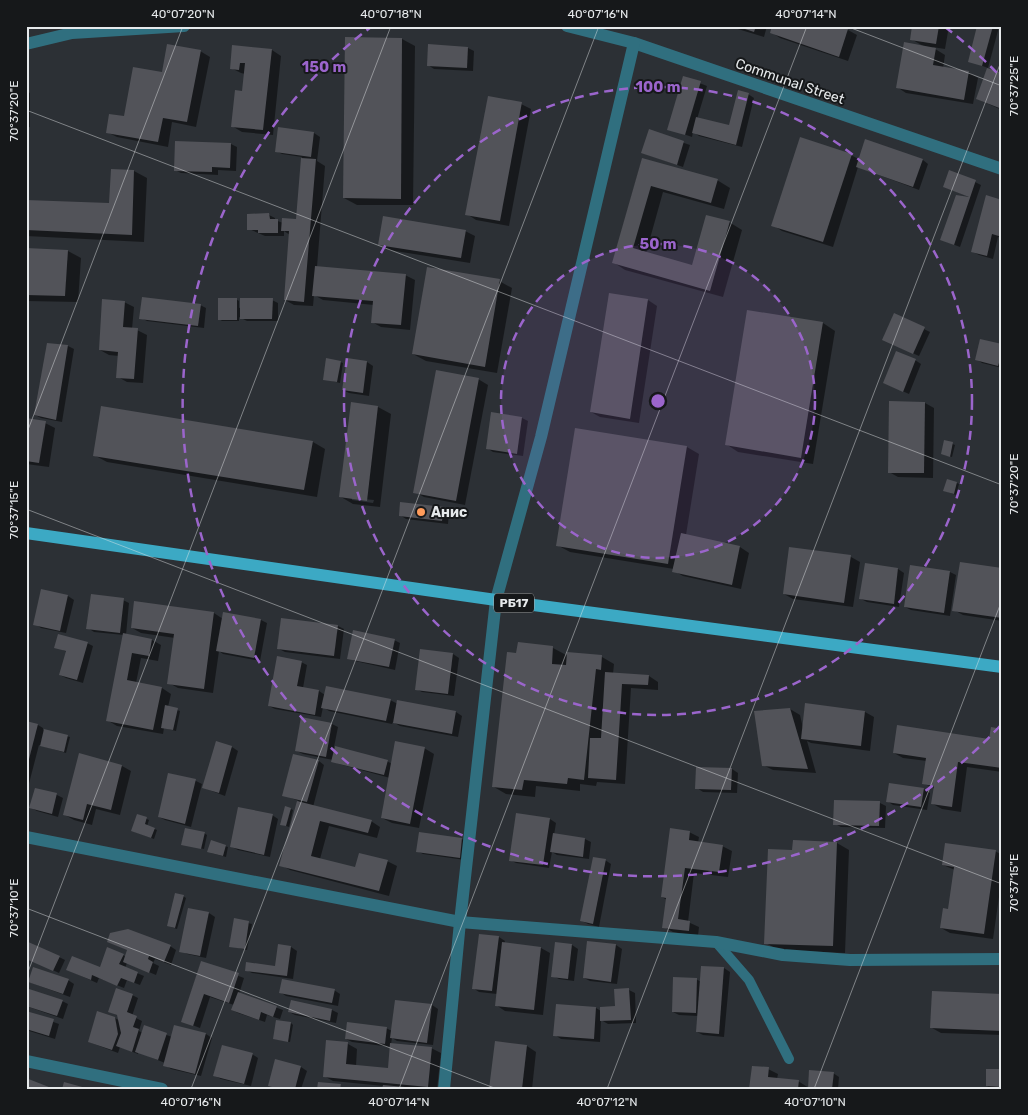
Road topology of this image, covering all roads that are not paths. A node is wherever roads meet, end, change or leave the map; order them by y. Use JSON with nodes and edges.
{"nodes":[{"id":1,"x":184,"y":26,"type":"edge"},
{"id":2,"x":567,"y":26,"type":"edge"},
{"id":3,"x":590,"y":29,"type":"edge"},
{"id":4,"x":72,"y":30,"type":"edge"},
{"id":5,"x":634,"y":43,"type":"junction"},
{"id":6,"x":26,"y":44,"type":"edge"},
{"id":7,"x":1002,"y":169,"type":"edge"},
{"id":8,"x":26,"y":533,"type":"edge"},
{"id":9,"x":496,"y":600,"type":"junction"},
{"id":10,"x":1002,"y":667,"type":"edge"},
{"id":11,"x":26,"y":837,"type":"edge"},
{"id":12,"x":460,"y":922,"type":"junction"},
{"id":13,"x":716,"y":942,"type":"junction"},
{"id":14,"x":1002,"y":959,"type":"edge"},
{"id":15,"x":789,"y":1059,"type":"dead end"},
{"id":16,"x":26,"y":1062,"type":"edge"},
{"id":17,"x":162,"y":1089,"type":"edge"},
{"id":18,"x":444,"y":1089,"type":"edge"}],
"edges":[{"from":1,"to":4,"type":"street"},
{"from":2,"to":3,"type":"street","name":"Communal Street"},
{"from":3,"to":5,"type":"street","name":"Communal Street"},
{"from":4,"to":6,"type":"street"},
{"from":5,"to":7,"type":"street","name":"Communal Street"},
{"from":5,"to":9,"type":"street"},
{"from":8,"to":9,"type":"main road","number":"РБ17"},
{"from":9,"to":10,"type":"main road","number":"РБ17"},
{"from":9,"to":12,"type":"street"},
{"from":11,"to":12,"type":"street"},
{"from":12,"to":13,"type":"street"},
{"from":12,"to":18,"type":"street"},
{"from":13,"to":14,"type":"street"},
{"from":13,"to":15,"type":"lane"},
{"from":16,"to":17,"type":"street"}]}
